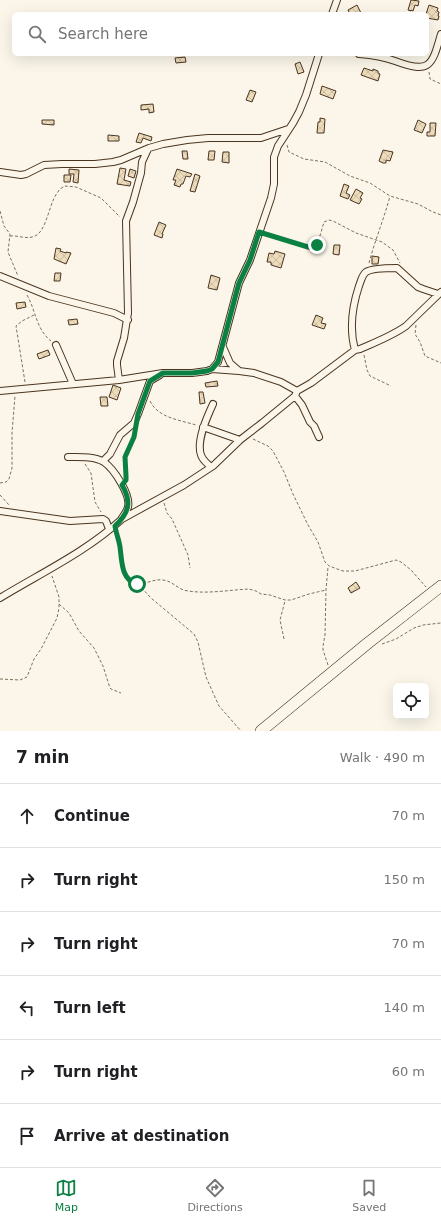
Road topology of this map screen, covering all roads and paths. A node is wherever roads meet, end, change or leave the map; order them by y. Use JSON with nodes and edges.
{"nodes":[{"id":1,"x":337,"y":0,"type":"edge"},
{"id":2,"x":333,"y":12,"type":"edge"},
{"id":3,"x":441,"y":34,"type":"edge"},
{"id":4,"x":318,"y":56,"type":"edge"},
{"id":5,"x":373,"y":56,"type":"edge"},
{"id":6,"x":430,"y":79,"type":"dead end"},
{"id":7,"x":441,"y":84,"type":"edge"},
{"id":8,"x":287,"y":131,"type":"junction"},
{"id":9,"x":149,"y":148,"type":"junction"},
{"id":10,"x":0,"y":172,"type":"edge"},
{"id":11,"x":390,"y":196,"type":"junction"},
{"id":12,"x":0,"y":211,"type":"edge"},
{"id":13,"x":441,"y":215,"type":"edge"},
{"id":14,"x":126,"y":221,"type":"junction"},
{"id":15,"x":259,"y":232,"type":"junction"},
{"id":16,"x":10,"y":236,"type":"junction"},
{"id":17,"x":376,"y":239,"type":"junction"},
{"id":18,"x":400,"y":269,"type":"junction"},
{"id":19,"x":365,"y":273,"type":"junction"},
{"id":20,"x":0,"y":276,"type":"edge"},
{"id":21,"x":21,"y":284,"type":"junction"},
{"id":22,"x":440,"y":293,"type":"edge"},
{"id":23,"x":35,"y":315,"type":"junction"},
{"id":24,"x":413,"y":319,"type":"junction"},
{"id":25,"x":128,"y":320,"type":"junction"},
{"id":26,"x":56,"y":345,"type":"joint"},
{"id":27,"x":223,"y":347,"type":"junction"},
{"id":28,"x":358,"y":350,"type":"junction"},
{"id":29,"x":441,"y":363,"type":"edge"},
{"id":30,"x":212,"y":369,"type":"junction"},
{"id":31,"x":239,"y":371,"type":"junction"},
{"id":32,"x":163,"y":373,"type":"junction"},
{"id":33,"x":119,"y":380,"type":"junction"},
{"id":34,"x":73,"y":384,"type":"junction"},
{"id":35,"x":391,"y":386,"type":"dead end"},
{"id":36,"x":26,"y":389,"type":"junction"},
{"id":37,"x":16,"y":390,"type":"junction"},
{"id":38,"x":0,"y":391,"type":"edge"},
{"id":39,"x":145,"y":393,"type":"junction"},
{"id":40,"x":296,"y":393,"type":"junction"},
{"id":41,"x":212,"y":404,"type":"dead end"},
{"id":42,"x":203,"y":427,"type":"junction"},
{"id":43,"x":135,"y":429,"type":"dead end"},
{"id":44,"x":319,"y":437,"type":"dead end"},
{"id":45,"x":243,"y":438,"type":"junction"},
{"id":46,"x":68,"y":456,"type":"dead end"},
{"id":47,"x":81,"y":457,"type":"junction"},
{"id":48,"x":103,"y":461,"type":"junction"},
{"id":49,"x":211,"y":467,"type":"junction"},
{"id":50,"x":0,"y":483,"type":"edge"},
{"id":51,"x":122,"y":485,"type":"junction"},
{"id":52,"x":0,"y":495,"type":"edge"},
{"id":53,"x":162,"y":496,"type":"junction"},
{"id":54,"x":0,"y":511,"type":"edge"},
{"id":55,"x":16,"y":513,"type":"junction"},
{"id":56,"x":122,"y":519,"type":"junction"},
{"id":57,"x":106,"y":521,"type":"junction"},
{"id":58,"x":112,"y":528,"type":"junction"},
{"id":59,"x":329,"y":566,"type":"junction"},
{"id":60,"x":190,"y":568,"type":"dead end"},
{"id":61,"x":49,"y":569,"type":"junction"},
{"id":62,"x":137,"y":584,"type":"junction"},
{"id":63,"x":438,"y":588,"type":"edge"},
{"id":64,"x":326,"y":590,"type":"junction"},
{"id":65,"x":0,"y":598,"type":"edge"},
{"id":66,"x":285,"y":600,"type":"junction"},
{"id":67,"x":59,"y":603,"type":"junction"},
{"id":68,"x":441,"y":623,"type":"edge"},
{"id":69,"x":284,"y":639,"type":"dead end"},
{"id":70,"x":368,"y":642,"type":"junction"},
{"id":71,"x":333,"y":672,"type":"junction"},
{"id":72,"x":0,"y":679,"type":"edge"},
{"id":73,"x":121,"y":693,"type":"dead end"},
{"id":74,"x":241,"y":731,"type":"edge"},
{"id":75,"x":261,"y":731,"type":"edge"}],
"edges":[{"from":1,"to":2,"type":"street"},
{"from":3,"to":5,"type":"street"},
{"from":4,"to":8,"type":"street"},
{"from":6,"to":7,"type":"path"},
{"from":8,"to":9,"type":"street"},
{"from":8,"to":11,"type":"path"},
{"from":8,"to":15,"type":"street"},
{"from":9,"to":10,"type":"street"},
{"from":9,"to":14,"type":"street"},
{"from":11,"to":13,"type":"path"},
{"from":11,"to":17,"type":"path"},
{"from":12,"to":16,"type":"path"},
{"from":14,"to":16,"type":"path"},
{"from":14,"to":25,"type":"street"},
{"from":15,"to":17,"type":"path"},
{"from":15,"to":27,"type":"street"},
{"from":16,"to":21,"type":"path"},
{"from":17,"to":18,"type":"path"},
{"from":17,"to":19,"type":"path"},
{"from":18,"to":19,"type":"street"},
{"from":18,"to":22,"type":"street"},
{"from":19,"to":28,"type":"street"},
{"from":20,"to":21,"type":"street"},
{"from":21,"to":23,"type":"path"},
{"from":21,"to":25,"type":"street"},
{"from":22,"to":24,"type":"street"},
{"from":23,"to":26,"type":"path"},
{"from":23,"to":36,"type":"path"},
{"from":24,"to":28,"type":"street"},
{"from":24,"to":29,"type":"path"},
{"from":25,"to":33,"type":"street"},
{"from":26,"to":34,"type":"street"},
{"from":27,"to":30,"type":"street"},
{"from":27,"to":31,"type":"street"},
{"from":28,"to":35,"type":"path"},
{"from":28,"to":40,"type":"street"},
{"from":30,"to":31,"type":"street"},
{"from":30,"to":32,"type":"street"},
{"from":31,"to":40,"type":"street"},
{"from":32,"to":33,"type":"street"},
{"from":32,"to":39,"type":"street"},
{"from":33,"to":34,"type":"street"},
{"from":34,"to":36,"type":"street"},
{"from":36,"to":37,"type":"street"},
{"from":37,"to":38,"type":"street"},
{"from":37,"to":50,"type":"path"},
{"from":39,"to":42,"type":"path"},
{"from":39,"to":48,"type":"street"},
{"from":40,"to":44,"type":"street"},
{"from":40,"to":45,"type":"street"},
{"from":41,"to":42,"type":"street"},
{"from":42,"to":45,"type":"street"},
{"from":42,"to":49,"type":"street"},
{"from":43,"to":51,"type":"path"},
{"from":45,"to":49,"type":"street"},
{"from":45,"to":59,"type":"path"},
{"from":46,"to":47,"type":"street"},
{"from":47,"to":48,"type":"street"},
{"from":47,"to":57,"type":"path"},
{"from":48,"to":51,"type":"street"},
{"from":49,"to":53,"type":"street"},
{"from":51,"to":56,"type":"street"},
{"from":52,"to":55,"type":"path"},
{"from":53,"to":56,"type":"street"},
{"from":53,"to":60,"type":"path"},
{"from":54,"to":55,"type":"street"},
{"from":55,"to":57,"type":"street"},
{"from":56,"to":58,"type":"street"},
{"from":57,"to":58,"type":"street"},
{"from":58,"to":61,"type":"street"},
{"from":58,"to":62,"type":"path"},
{"from":59,"to":63,"type":"path"},
{"from":59,"to":64,"type":"path"},
{"from":61,"to":65,"type":"street"},
{"from":61,"to":67,"type":"path"},
{"from":62,"to":66,"type":"path"},
{"from":62,"to":74,"type":"path"},
{"from":63,"to":70,"type":"highway"},
{"from":64,"to":66,"type":"path"},
{"from":64,"to":71,"type":"path"},
{"from":66,"to":69,"type":"path"},
{"from":67,"to":72,"type":"path"},
{"from":67,"to":73,"type":"path"},
{"from":68,"to":70,"type":"path"},
{"from":70,"to":71,"type":"highway"},
{"from":71,"to":75,"type":"highway"}]}
